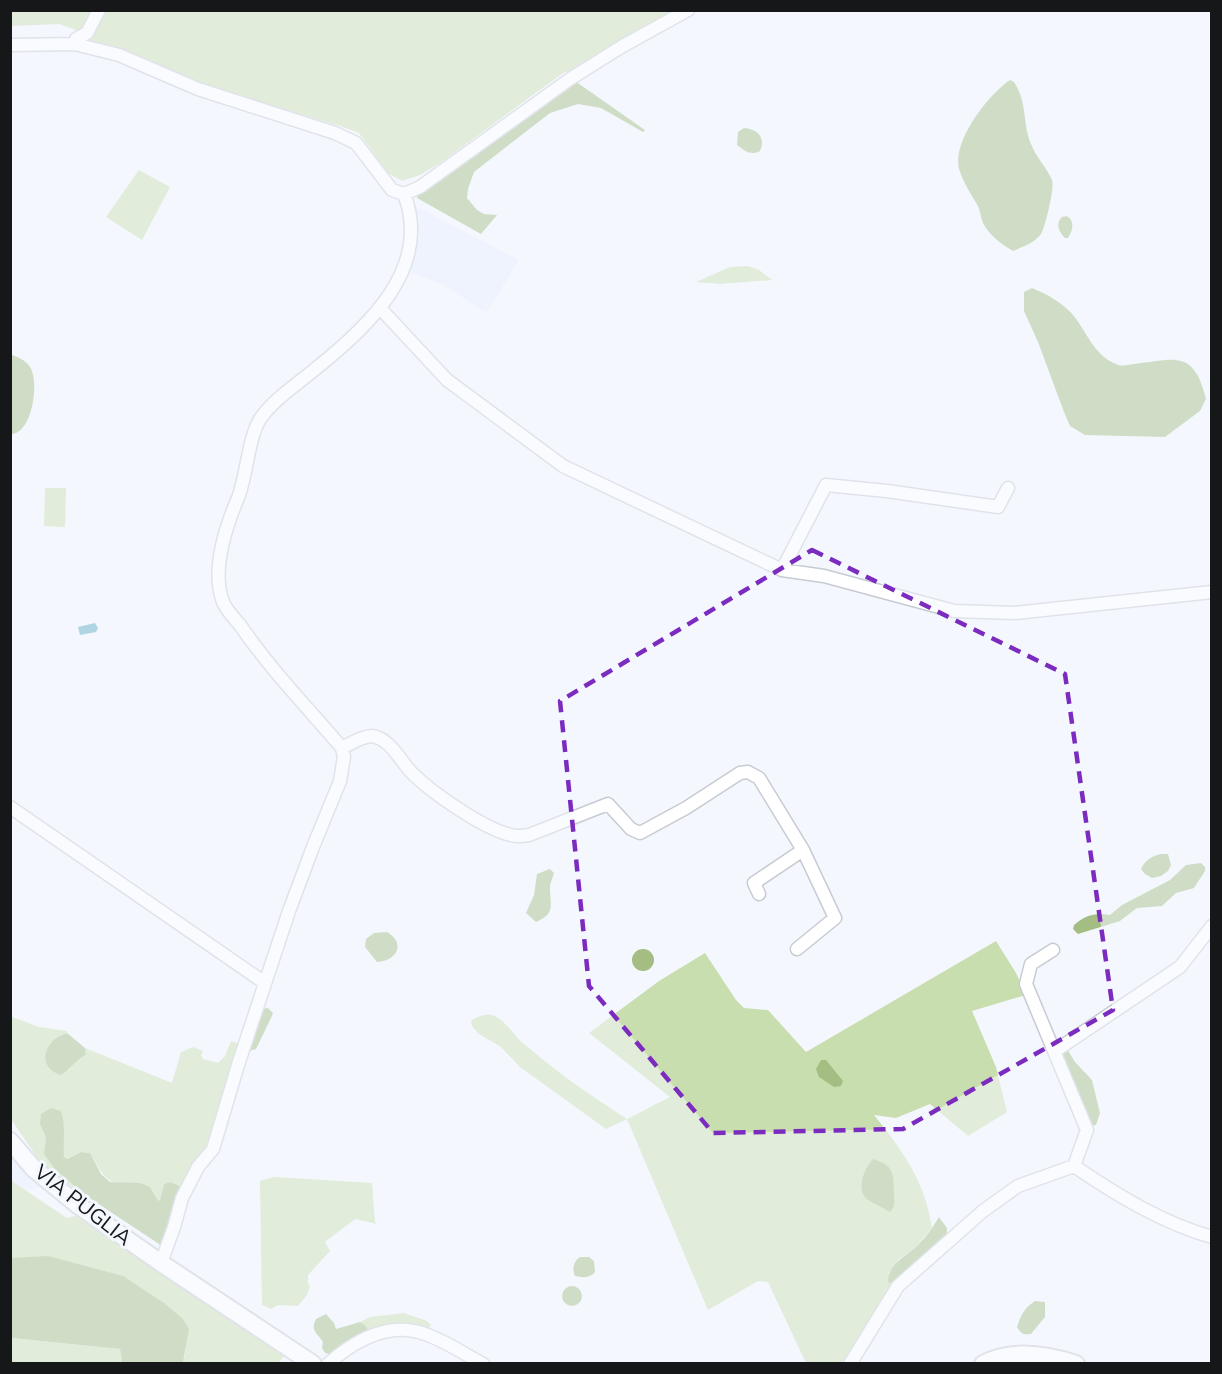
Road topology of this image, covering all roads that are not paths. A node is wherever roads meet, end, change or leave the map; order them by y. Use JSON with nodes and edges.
{"nodes":[{"id":1,"x":99,"y":10,"type":"edge"},
{"id":2,"x":688,"y":10,"type":"edge"},
{"id":3,"x":75,"y":44,"type":"junction"},
{"id":4,"x":10,"y":45,"type":"edge"},
{"id":5,"x":404,"y":194,"type":"junction"},
{"id":6,"x":380,"y":308,"type":"junction"},
{"id":7,"x":1008,"y":488,"type":"dead end"},
{"id":8,"x":782,"y":570,"type":"junction"},
{"id":9,"x":1212,"y":592,"type":"edge"},
{"id":10,"x":342,"y":748,"type":"junction"},
{"id":11,"x":10,"y":807,"type":"edge"},
{"id":12,"x":803,"y":850,"type":"junction"},
{"id":13,"x":759,"y":894,"type":"dead end"},
{"id":14,"x":1212,"y":927,"type":"edge"},
{"id":15,"x":797,"y":949,"type":"dead end"},
{"id":16,"x":1053,"y":950,"type":"dead end"},
{"id":17,"x":265,"y":983,"type":"junction"},
{"id":18,"x":1055,"y":1051,"type":"junction"},
{"id":19,"x":10,"y":1141,"type":"edge"},
{"id":20,"x":1074,"y":1166,"type":"junction"},
{"id":21,"x":1212,"y":1237,"type":"edge"},
{"id":22,"x":161,"y":1263,"type":"junction"},
{"id":23,"x":301,"y":1360,"type":"edge"},
{"id":24,"x":328,"y":1364,"type":"edge"},
{"id":25,"x":483,"y":1364,"type":"edge"},
{"id":26,"x":850,"y":1364,"type":"edge"},
{"id":27,"x":982,"y":1364,"type":"edge"},
{"id":28,"x":1076,"y":1364,"type":"edge"}],
"edges":[{"from":1,"to":3,"type":"street"},
{"from":2,"to":5,"type":"street"},
{"from":3,"to":4,"type":"street"},
{"from":3,"to":5,"type":"street"},
{"from":5,"to":6,"type":"street"},
{"from":6,"to":8,"type":"street"},
{"from":6,"to":10,"type":"street"},
{"from":7,"to":8,"type":"street"},
{"from":8,"to":9,"type":"street"},
{"from":10,"to":12,"type":"street"},
{"from":10,"to":17,"type":"street"},
{"from":11,"to":17,"type":"street"},
{"from":12,"to":13,"type":"street"},
{"from":12,"to":15,"type":"street"},
{"from":14,"to":18,"type":"street"},
{"from":16,"to":18,"type":"street"},
{"from":17,"to":22,"type":"street"},
{"from":18,"to":20,"type":"street"},
{"from":19,"to":22,"type":"main road","name":"VIA PUGLIA"},
{"from":20,"to":21,"type":"street"},
{"from":20,"to":26,"type":"street"},
{"from":22,"to":23,"type":"main road","name":"VIA PUGLIA"},
{"from":24,"to":25,"type":"street"},
{"from":27,"to":28,"type":"main road"}]}
